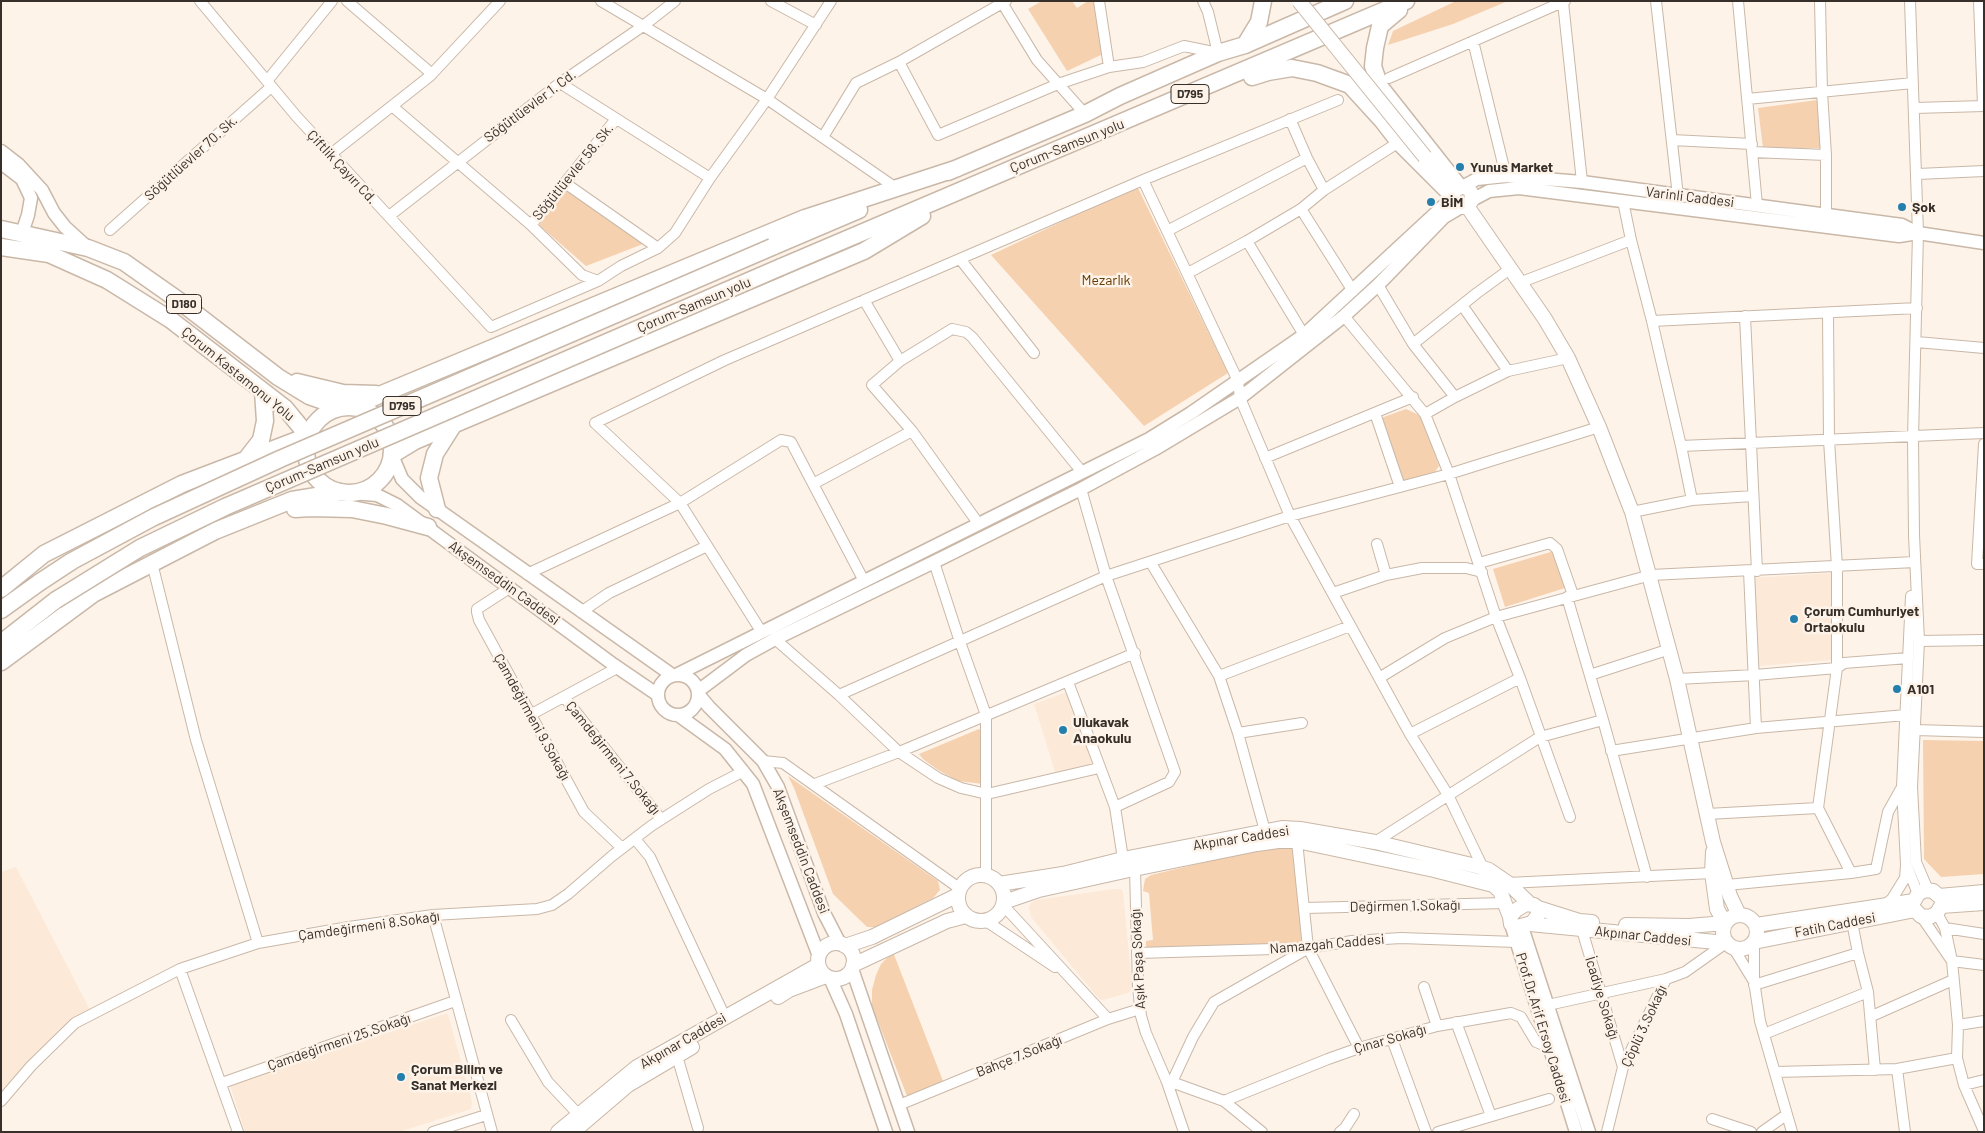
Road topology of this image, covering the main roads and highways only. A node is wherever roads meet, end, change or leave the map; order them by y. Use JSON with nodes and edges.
{"nodes":[{"id":1,"x":1263,"y":1,"type":"edge"},
{"id":2,"x":1299,"y":1,"type":"edge"},
{"id":3,"x":1345,"y":1,"type":"edge"},
{"id":4,"x":1406,"y":1,"type":"edge"},
{"id":5,"x":1412,"y":1,"type":"edge"},
{"id":6,"x":1245,"y":45,"type":"junction"},
{"id":7,"x":1164,"y":106,"type":"junction"},
{"id":8,"x":958,"y":168,"type":"junction"},
{"id":9,"x":973,"y":185,"type":"junction"},
{"id":10,"x":1460,"y":196,"type":"junction"},
{"id":11,"x":1,"y":229,"type":"edge"},
{"id":12,"x":1,"y":247,"type":"edge"},
{"id":13,"x":278,"y":377,"type":"junction"},
{"id":14,"x":263,"y":391,"type":"junction"},
{"id":15,"x":381,"y":395,"type":"junction"},
{"id":16,"x":353,"y":406,"type":"junction"},
{"id":17,"x":454,"y":424,"type":"junction"},
{"id":18,"x":308,"y":436,"type":"junction"},
{"id":19,"x":392,"y":455,"type":"junction"},
{"id":20,"x":246,"y":459,"type":"junction"},
{"id":21,"x":341,"y":492,"type":"junction"},
{"id":22,"x":437,"y":509,"type":"road end"},
{"id":23,"x":261,"y":513,"type":"junction"},
{"id":24,"x":428,"y":527,"type":"road end"},
{"id":25,"x":1,"y":590,"type":"edge"},
{"id":26,"x":1,"y":610,"type":"edge"},
{"id":27,"x":1,"y":642,"type":"edge"},
{"id":28,"x":1,"y":662,"type":"edge"},
{"id":29,"x":1713,"y":842,"type":"junction"},
{"id":30,"x":999,"y":884,"type":"junction"},
{"id":31,"x":958,"y":892,"type":"junction"},
{"id":32,"x":1984,"y":892,"type":"edge"},
{"id":33,"x":1927,"y":903,"type":"junction"},
{"id":34,"x":1984,"y":903,"type":"edge"},
{"id":35,"x":1004,"y":904,"type":"junction"},
{"id":36,"x":1534,"y":906,"type":"junction"},
{"id":37,"x":1739,"y":915,"type":"junction"},
{"id":38,"x":966,"y":916,"type":"junction"},
{"id":39,"x":1516,"y":919,"type":"junction"},
{"id":40,"x":1725,"y":923,"type":"junction"},
{"id":41,"x":1756,"y":925,"type":"junction"},
{"id":42,"x":1754,"y":942,"type":"junction"},
{"id":43,"x":843,"y":945,"type":"junction"},
{"id":44,"x":1730,"y":946,"type":"junction"},
{"id":45,"x":853,"y":967,"type":"junction"},
{"id":46,"x":823,"y":969,"type":"junction"},
{"id":47,"x":558,"y":1132,"type":"edge"},
{"id":48,"x":573,"y":1132,"type":"edge"}],
"edges":[{"from":1,"to":6,"type":"main road"},
{"from":2,"to":10,"type":"main road","bridge":true},
{"from":3,"to":6,"type":"main road","name":"Çorum-Samsun yolu","number":"D795"},
{"from":4,"to":7,"type":"main road","name":"Çorum-Samsun yolu","number":"D795"},
{"from":5,"to":10,"type":"main road"},
{"from":6,"to":8,"type":"main road","name":"Çorum-Samsun yolu","number":"D795"},
{"from":7,"to":9,"type":"main road","name":"Çorum-Samsun yolu","number":"D795"},
{"from":7,"to":10,"type":"main road"},
{"from":8,"to":15,"type":"main road"},
{"from":8,"to":26,"type":"main road","name":"Çorum-Samsun yolu","number":"D795","bridge":true},
{"from":9,"to":17,"type":"main road"},
{"from":9,"to":27,"type":"main road","name":"Çorum-Samsun yolu","number":"D795","bridge":true},
{"from":10,"to":29,"type":"main road"},
{"from":11,"to":13,"type":"main road","name":"Çorum Kastamonu Yolu","number":"D180"},
{"from":12,"to":14,"type":"main road","name":"Çorum Kastamonu Yolu","number":"D180"},
{"from":13,"to":15,"type":"main road"},
{"from":13,"to":16,"type":"main road","name":"Çorum Kastamonu Yolu","number":"D180"},
{"from":14,"to":18,"type":"main road","name":"Çorum Kastamonu Yolu","number":"D180"},
{"from":14,"to":20,"type":"main road"},
{"from":15,"to":16,"type":"main road"},
{"from":16,"to":18,"type":"main road"},
{"from":16,"to":19,"type":"main road"},
{"from":17,"to":19,"type":"main road"},
{"from":17,"to":22,"type":"main road"},
{"from":18,"to":20,"type":"main road"},
{"from":18,"to":21,"type":"main road"},
{"from":19,"to":21,"type":"main road"},
{"from":20,"to":25,"type":"main road"},
{"from":21,"to":23,"type":"main road"},
{"from":23,"to":24,"type":"main road"},
{"from":23,"to":28,"type":"main road"},
{"from":29,"to":37,"type":"main road"},
{"from":29,"to":40,"type":"main road"},
{"from":30,"to":31,"type":"main road"},
{"from":30,"to":35,"type":"main road"},
{"from":30,"to":36,"type":"main road","name":"Akpınar Caddesi"},
{"from":31,"to":38,"type":"main road"},
{"from":31,"to":43,"type":"main road"},
{"from":32,"to":33,"type":"main road","name":"Fatih Caddesi"},
{"from":33,"to":34,"type":"main road","name":"Fatih Caddesi"},
{"from":33,"to":41,"type":"main road","name":"Fatih Caddesi"},
{"from":33,"to":42,"type":"main road","name":"Fatih Caddesi"},
{"from":35,"to":38,"type":"main road"},
{"from":35,"to":39,"type":"main road","name":"Akpınar Caddesi"},
{"from":36,"to":39,"type":"main road"},
{"from":36,"to":39,"type":"main road"},
{"from":36,"to":40,"type":"main road","name":"Akpınar Caddesi"},
{"from":37,"to":40,"type":"main road"},
{"from":37,"to":41,"type":"main road"},
{"from":38,"to":45,"type":"main road"},
{"from":39,"to":44,"type":"main road","name":"Akpınar Caddesi"},
{"from":40,"to":44,"type":"main road"},
{"from":41,"to":42,"type":"main road"},
{"from":42,"to":44,"type":"main road"},
{"from":43,"to":45,"type":"main road"},
{"from":43,"to":46,"type":"main road"},
{"from":45,"to":46,"type":"main road"},
{"from":46,"to":47,"type":"main road","name":"Akpınar Caddesi"},
{"from":46,"to":48,"type":"main road","name":"Akpınar Caddesi"}]}
